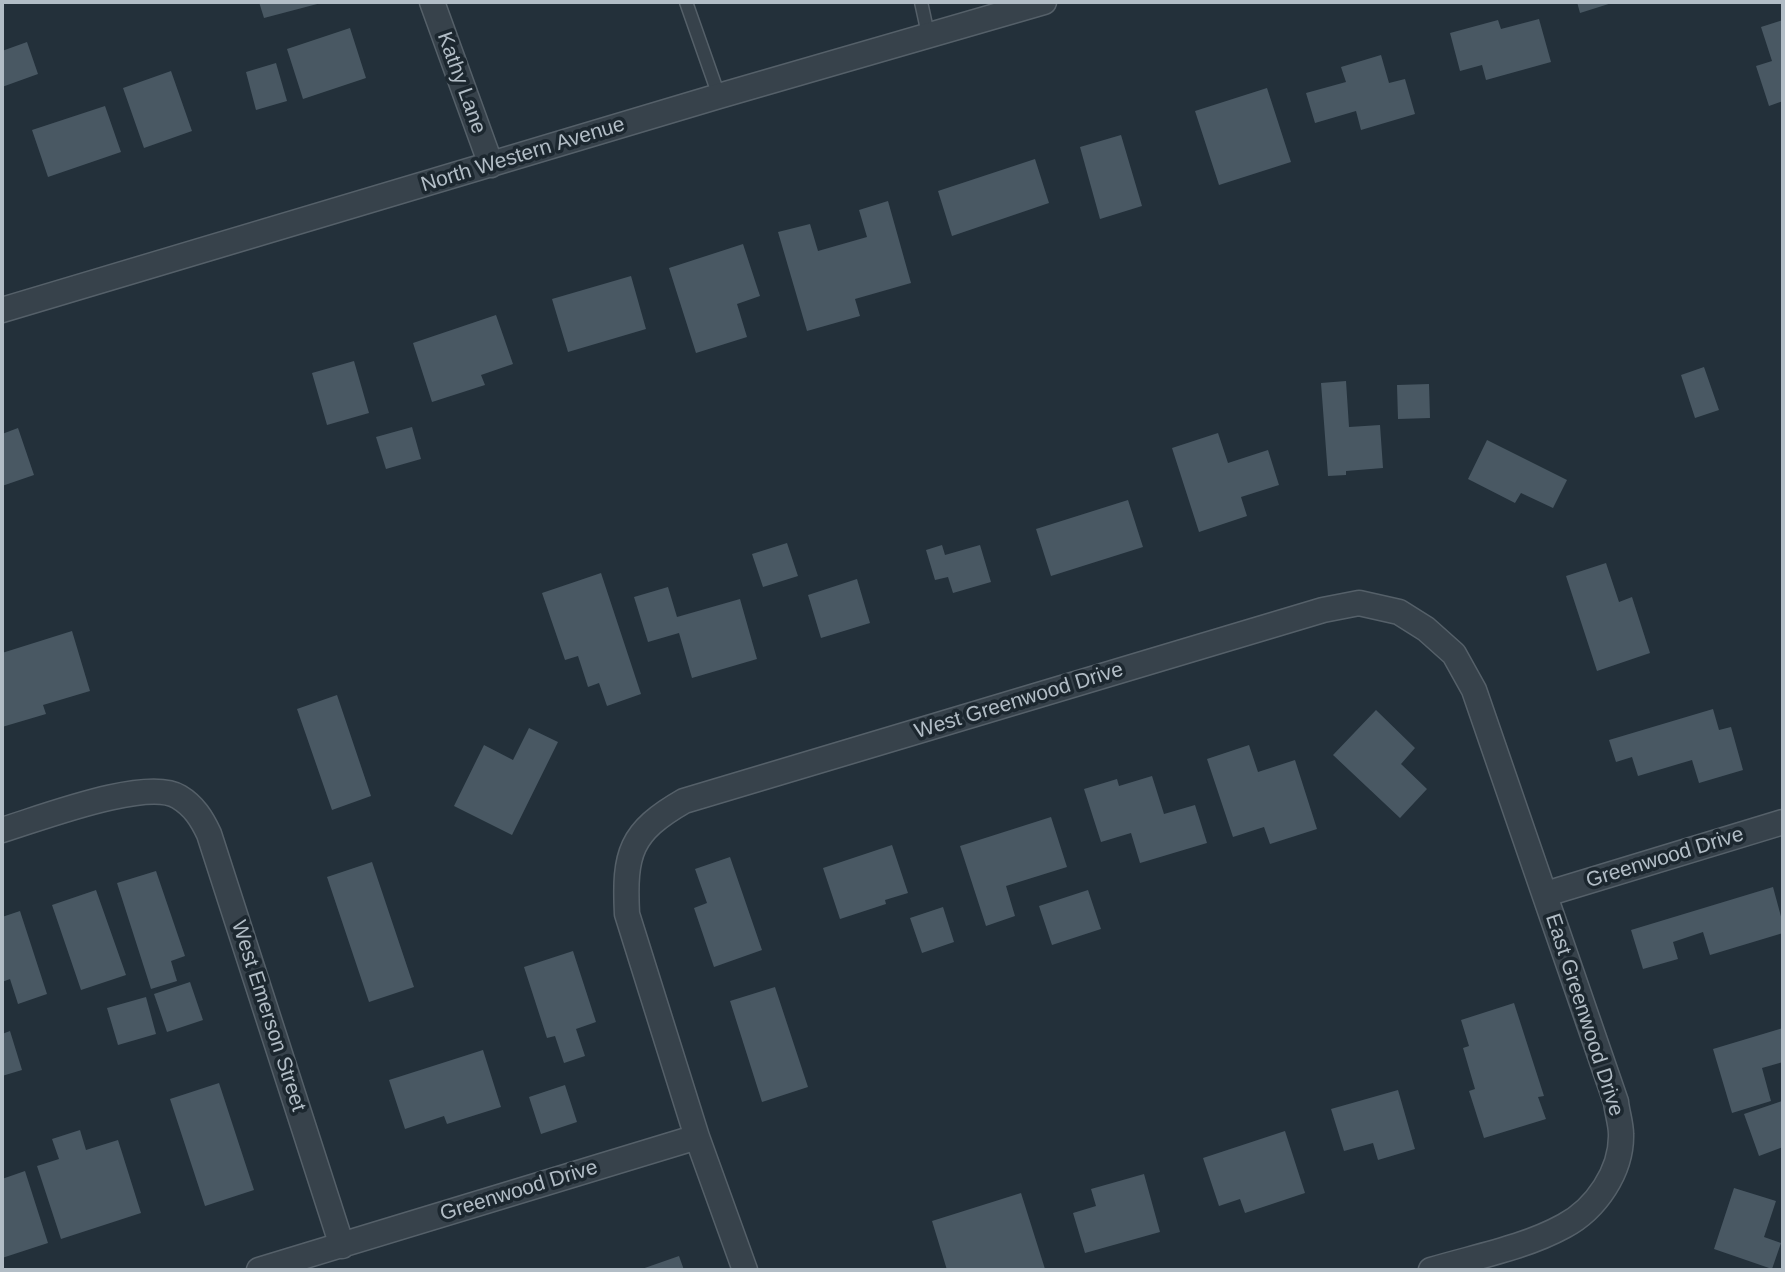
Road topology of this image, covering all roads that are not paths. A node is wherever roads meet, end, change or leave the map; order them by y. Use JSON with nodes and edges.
{"nodes":[{"id":1,"x":432,"y":2,"type":"edge"},
{"id":2,"x":686,"y":2,"type":"edge"},
{"id":3,"x":920,"y":2,"type":"edge"},
{"id":4,"x":1044,"y":2,"type":"edge"},
{"id":5,"x":928,"y":34,"type":"junction"},
{"id":6,"x":719,"y":96,"type":"junction"},
{"id":7,"x":491,"y":164,"type":"junction"},
{"id":8,"x":2,"y":310,"type":"edge"},
{"id":9,"x":1783,"y":822,"type":"edge"},
{"id":10,"x":2,"y":830,"type":"edge"},
{"id":11,"x":1546,"y":894,"type":"junction"},
{"id":12,"x":697,"y":1137,"type":"junction"},
{"id":13,"x":342,"y":1246,"type":"junction"},
{"id":14,"x":259,"y":1270,"type":"edge"},
{"id":15,"x":745,"y":1270,"type":"edge"},
{"id":16,"x":1431,"y":1270,"type":"edge"}],
"edges":[{"from":1,"to":7,"type":"street","name":"Kathy Lane"},
{"from":2,"to":6,"type":"lane"},
{"from":3,"to":5,"type":"lane"},
{"from":4,"to":5,"type":"street","name":"North Western Avenue"},
{"from":5,"to":6,"type":"street","name":"North Western Avenue"},
{"from":6,"to":7,"type":"street","name":"North Western Avenue"},
{"from":7,"to":8,"type":"street","name":"North Western Avenue"},
{"from":9,"to":11,"type":"street","name":"Greenwood Drive"},
{"from":10,"to":13,"type":"street","name":"West Emerson Street"},
{"from":11,"to":12,"type":"street","name":"West Greenwood Drive"},
{"from":11,"to":16,"type":"street","name":"East Greenwood Drive"},
{"from":12,"to":13,"type":"street","name":"Greenwood Drive"},
{"from":12,"to":15,"type":"street"},
{"from":13,"to":14,"type":"street","name":"Greenwood Drive"}]}
